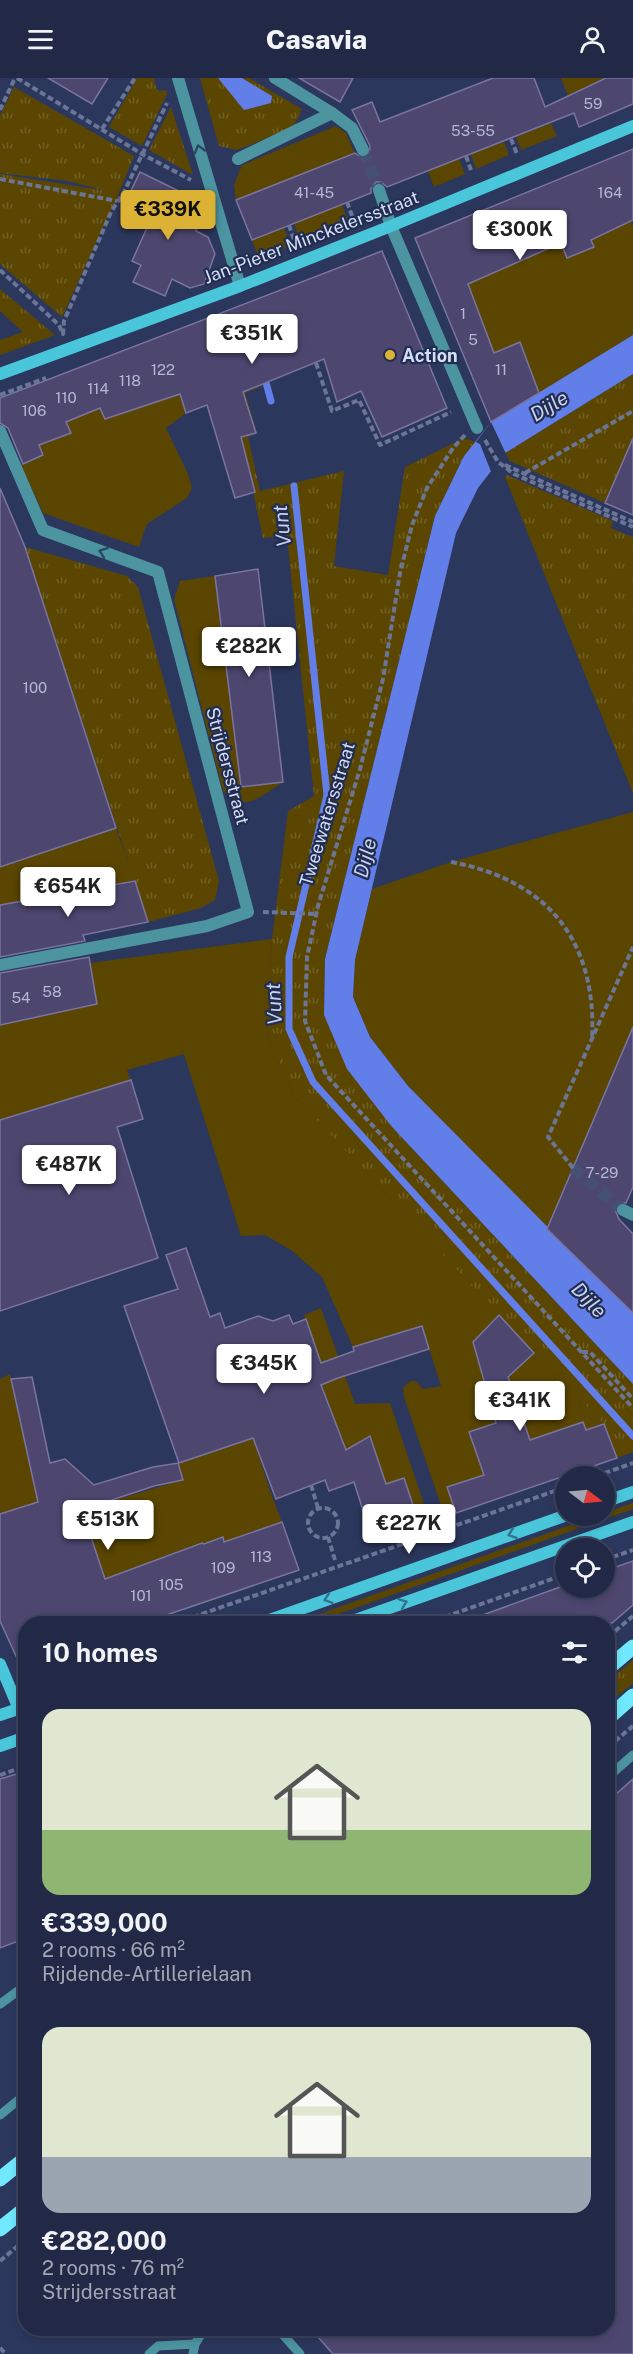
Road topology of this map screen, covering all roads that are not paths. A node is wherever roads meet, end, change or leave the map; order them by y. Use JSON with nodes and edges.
{"nodes":[{"id":1,"x":178,"y":78,"type":"edge"},
{"id":2,"x":274,"y":78,"type":"edge"},
{"id":3,"x":332,"y":113,"type":"junction"},
{"id":4,"x":633,"y":126,"type":"edge"},
{"id":5,"x":363,"y":150,"type":"tunnel mouth"},
{"id":6,"x":238,"y":159,"type":"dead end"},
{"id":7,"x":379,"y":190,"type":"tunnel mouth"},
{"id":8,"x":391,"y":226,"type":"junction"},
{"id":9,"x":240,"y":286,"type":"junction"},
{"id":10,"x":0,"y":374,"type":"edge"},
{"id":11,"x":0,"y":431,"type":"edge"},
{"id":12,"x":479,"y":431,"type":"road end"},
{"id":13,"x":0,"y":965,"type":"edge"},
{"id":14,"x":633,"y":1492,"type":"edge"},
{"id":15,"x":615,"y":1498,"type":"edge"},
{"id":16,"x":555,"y":1519,"type":"edge"},
{"id":17,"x":633,"y":1522,"type":"edge"},
{"id":18,"x":614,"y":1528,"type":"junction"},
{"id":19,"x":633,"y":1531,"type":"edge"},
{"id":20,"x":281,"y":1616,"type":"edge"},
{"id":21,"x":367,"y":1616,"type":"edge"},
{"id":22,"x":633,"y":1647,"type":"edge"},
{"id":23,"x":615,"y":1662,"type":"edge"},
{"id":24,"x":0,"y":1664,"type":"edge"},
{"id":25,"x":633,"y":1696,"type":"edge"},
{"id":26,"x":18,"y":1700,"type":"edge"},
{"id":27,"x":18,"y":1709,"type":"edge"},
{"id":28,"x":615,"y":1712,"type":"edge"},
{"id":29,"x":0,"y":1715,"type":"edge"},
{"id":30,"x":18,"y":1740,"type":"edge"},
{"id":31,"x":0,"y":1746,"type":"edge"},
{"id":32,"x":633,"y":1755,"type":"edge"},
{"id":33,"x":615,"y":1771,"type":"edge"},
{"id":34,"x":18,"y":1991,"type":"edge"},
{"id":35,"x":0,"y":2004,"type":"edge"},
{"id":36,"x":18,"y":2100,"type":"edge"},
{"id":37,"x":0,"y":2115,"type":"edge"},
{"id":38,"x":18,"y":2164,"type":"edge"},
{"id":39,"x":0,"y":2179,"type":"edge"},
{"id":40,"x":18,"y":2214,"type":"edge"},
{"id":41,"x":0,"y":2229,"type":"edge"},
{"id":42,"x":200,"y":2336,"type":"edge"},
{"id":43,"x":283,"y":2336,"type":"edge"},
{"id":44,"x":195,"y":2344,"type":"junction"},
{"id":45,"x":149,"y":2354,"type":"edge"},
{"id":46,"x":192,"y":2354,"type":"edge"},
{"id":47,"x":201,"y":2354,"type":"edge"},
{"id":48,"x":300,"y":2354,"type":"edge"}],
"edges":[{"from":9,"to":1,"type":"street","one_way":true},
{"from":2,"to":3,"type":"street"},
{"from":3,"to":5,"type":"street"},
{"from":3,"to":6,"type":"street"},
{"from":4,"to":8,"type":"main road","name":"Jan-Pieter Minckelersstraat"},
{"from":7,"to":8,"type":"street"},
{"from":8,"to":9,"type":"main road","name":"Jan-Pieter Minckelersstraat"},
{"from":8,"to":12,"type":"street"},
{"from":9,"to":10,"type":"main road","name":"Jan-Pieter Minckelersstraat"},
{"from":13,"to":11,"type":"street","name":"Strijdersstraat","one_way":true},
{"from":14,"to":15,"type":"main road"},
{"from":16,"to":20,"type":"main road","one_way":true},
{"from":17,"to":18,"type":"main road"},
{"from":18,"to":19,"type":"main road"},
{"from":21,"to":18,"type":"main road","one_way":true},
{"from":22,"to":23,"type":"main road"},
{"from":24,"to":26,"type":"main road"},
{"from":25,"to":28,"type":"main road"},
{"from":27,"to":29,"type":"main road"},
{"from":30,"to":31,"type":"main road"},
{"from":32,"to":33,"type":"lane"},
{"from":34,"to":35,"type":"lane"},
{"from":36,"to":37,"type":"lane"},
{"from":38,"to":39,"type":"main road"},
{"from":40,"to":41,"type":"main road"},
{"from":42,"to":44,"type":"lane"},
{"from":43,"to":48,"type":"lane"},
{"from":44,"to":45,"type":"lane"},
{"from":44,"to":46,"type":"lane"},
{"from":44,"to":47,"type":"lane"}]}
